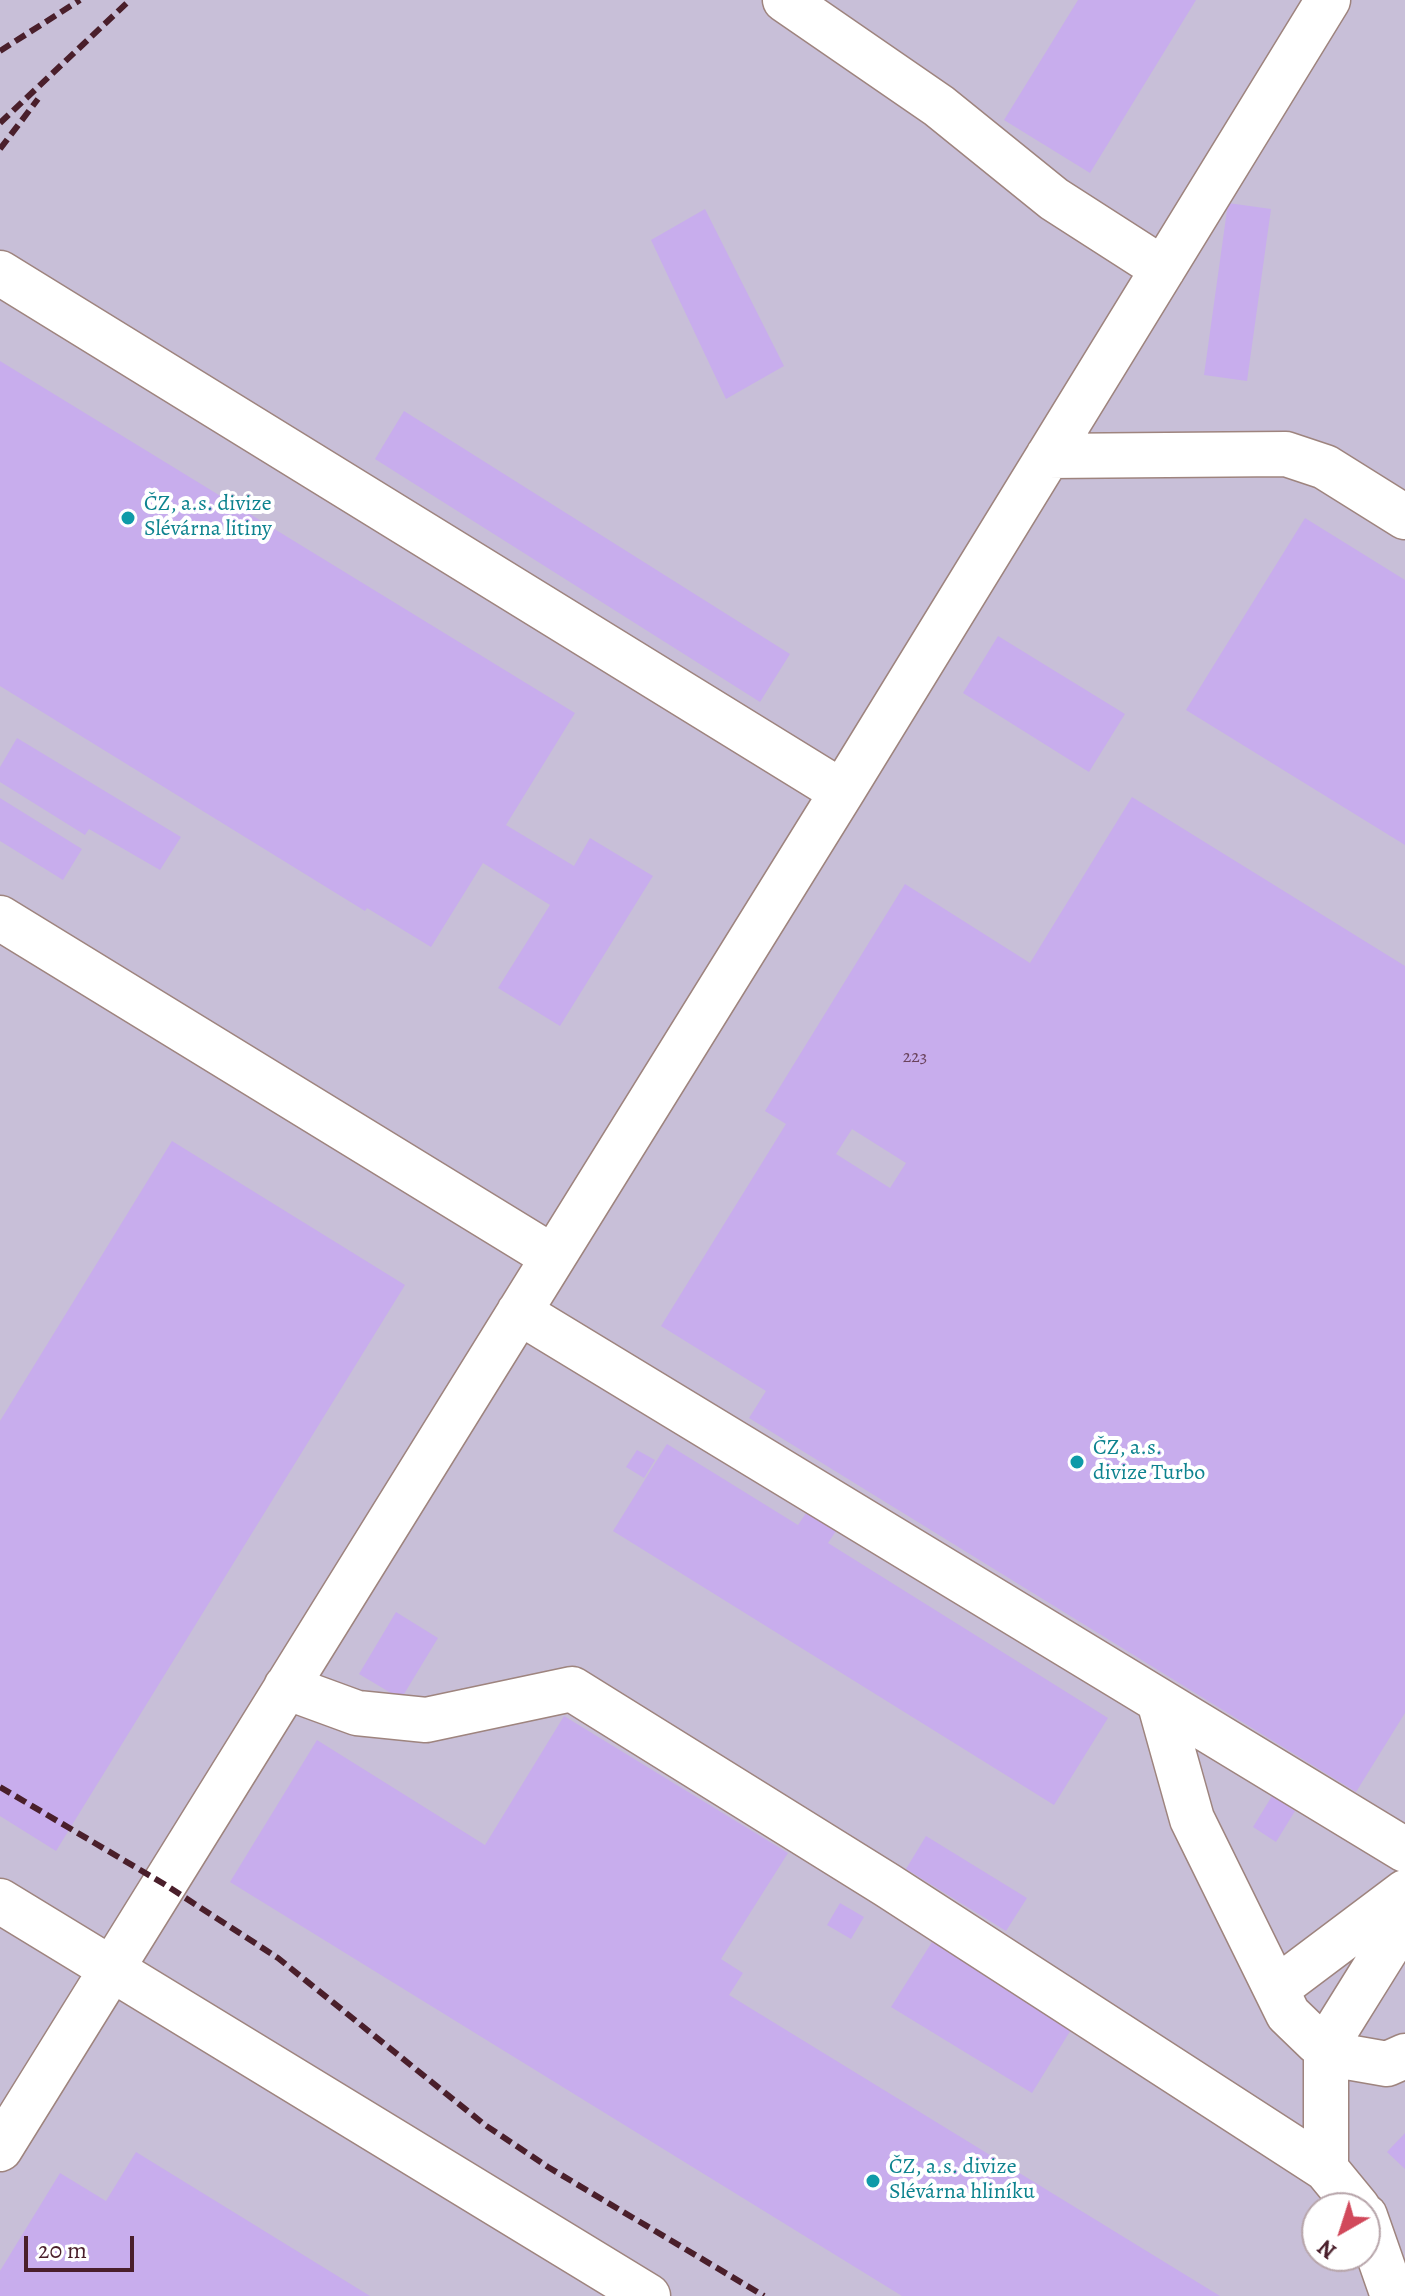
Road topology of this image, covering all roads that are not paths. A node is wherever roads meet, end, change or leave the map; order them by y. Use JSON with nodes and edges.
{"nodes":[{"id":1,"x":785,"y":0,"type":"edge"},
{"id":2,"x":1328,"y":0,"type":"edge"},
{"id":3,"x":1163,"y":269,"type":"junction"},
{"id":4,"x":0,"y":273,"type":"edge"},
{"id":5,"x":1048,"y":456,"type":"junction"},
{"id":6,"x":1405,"y":517,"type":"edge"},
{"id":7,"x":842,"y":792,"type":"junction"},
{"id":8,"x":0,"y":918,"type":"edge"},
{"id":9,"x":553,"y":1257,"type":"junction"},
{"id":10,"x":519,"y":1312,"type":"junction"},
{"id":11,"x":286,"y":1687,"type":"junction"},
{"id":12,"x":1159,"y":1701,"type":"junction"},
{"id":13,"x":1405,"y":1850,"type":"edge"},
{"id":14,"x":1405,"y":1892,"type":"edge"},
{"id":15,"x":0,"y":1901,"type":"edge"},
{"id":16,"x":1405,"y":1919,"type":"edge"},
{"id":17,"x":112,"y":1969,"type":"junction"},
{"id":18,"x":1276,"y":1989,"type":"junction"},
{"id":19,"x":1326,"y":2046,"type":"junction"},
{"id":20,"x":1405,"y":2056,"type":"edge"},
{"id":21,"x":0,"y":2149,"type":"edge"},
{"id":22,"x":1326,"y":2169,"type":"junction"},
{"id":23,"x":1345,"y":2192,"type":"edge"},
{"id":24,"x":1383,"y":2240,"type":"edge"},
{"id":25,"x":648,"y":2296,"type":"edge"},
{"id":26,"x":1393,"y":2296,"type":"edge"}],
"edges":[{"from":1,"to":3,"type":"lane"},
{"from":2,"to":3,"type":"lane"},
{"from":3,"to":5,"type":"lane"},
{"from":4,"to":7,"type":"lane"},
{"from":5,"to":6,"type":"lane"},
{"from":5,"to":7,"type":"lane"},
{"from":7,"to":9,"type":"lane"},
{"from":8,"to":9,"type":"lane"},
{"from":9,"to":10,"type":"lane"},
{"from":10,"to":11,"type":"lane"},
{"from":10,"to":12,"type":"lane"},
{"from":11,"to":17,"type":"lane"},
{"from":11,"to":22,"type":"lane"},
{"from":12,"to":13,"type":"lane"},
{"from":12,"to":18,"type":"lane"},
{"from":14,"to":18,"type":"lane"},
{"from":15,"to":17,"type":"lane"},
{"from":16,"to":19,"type":"lane"},
{"from":17,"to":21,"type":"lane"},
{"from":17,"to":25,"type":"lane"},
{"from":18,"to":19,"type":"lane"},
{"from":19,"to":20,"type":"lane"},
{"from":19,"to":22,"type":"lane"},
{"from":22,"to":23,"type":"lane"},
{"from":24,"to":26,"type":"lane"}]}
